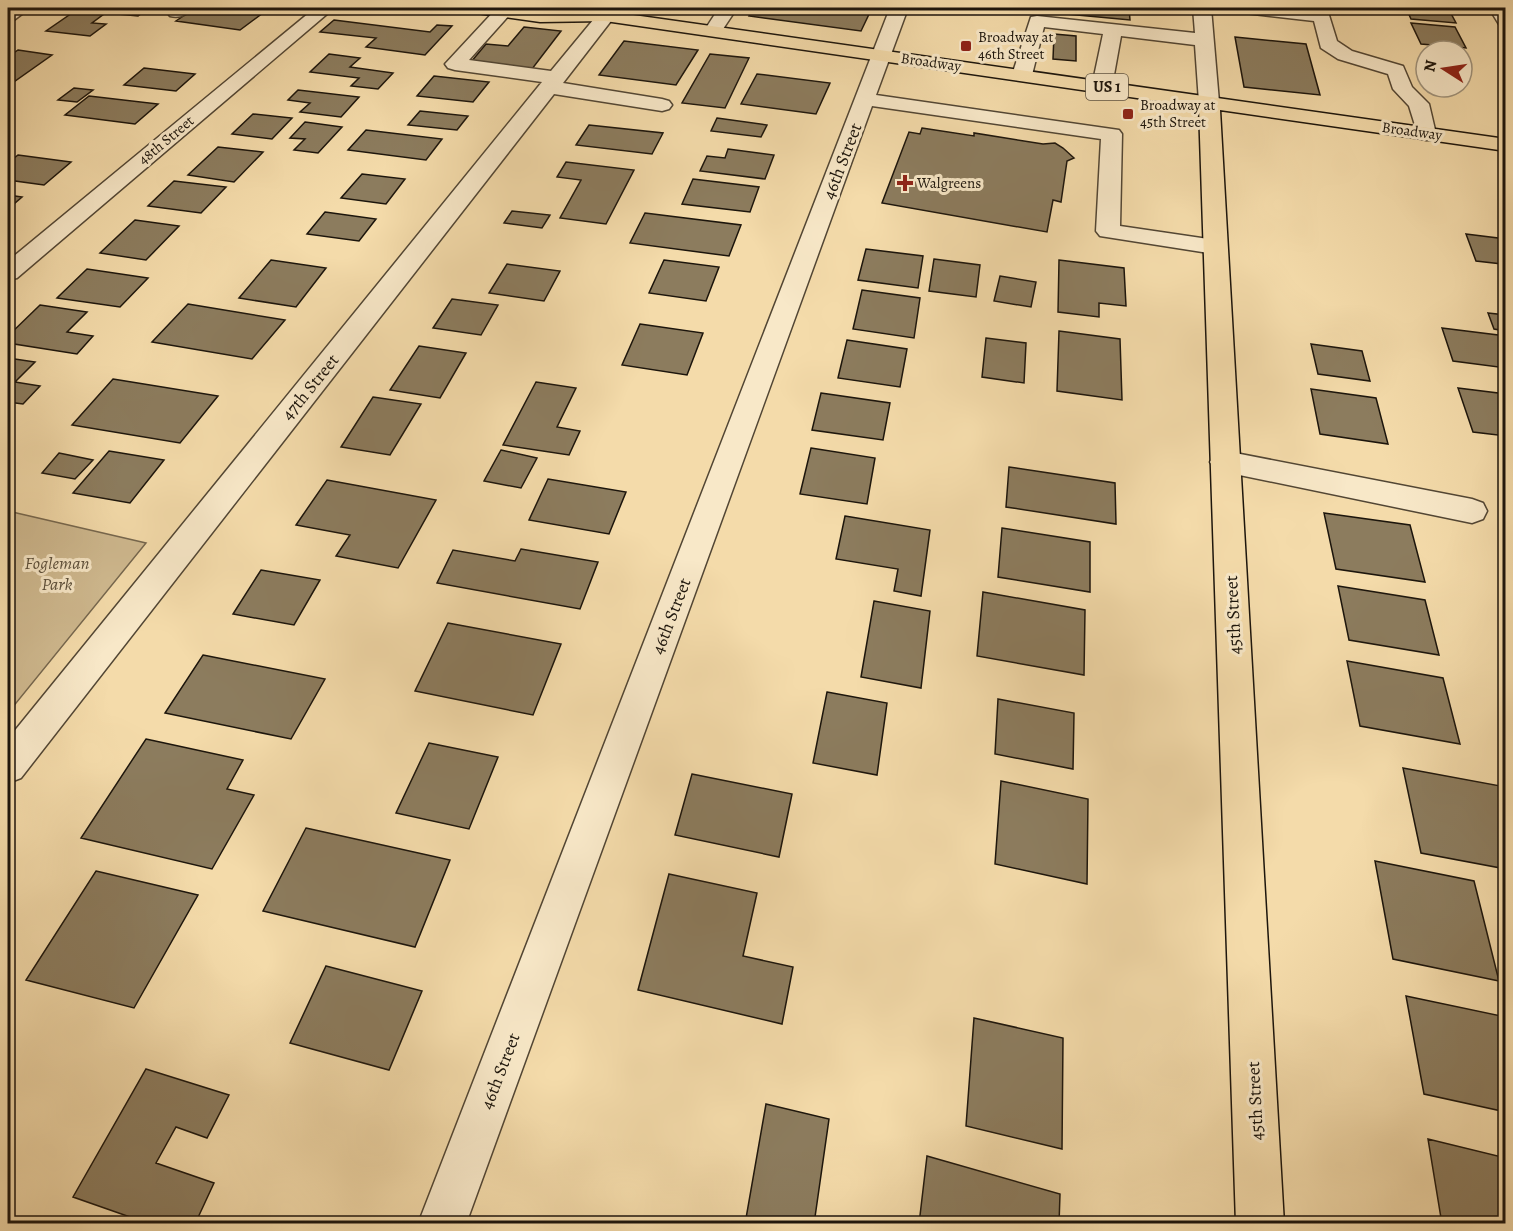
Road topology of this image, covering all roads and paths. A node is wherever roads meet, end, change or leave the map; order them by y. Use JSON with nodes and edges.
{"nodes":[{"id":1,"x":21,"y":8,"type":"edge"},
{"id":2,"x":325,"y":8,"type":"edge"},
{"id":3,"x":477,"y":8,"type":"edge"},
{"id":4,"x":728,"y":8,"type":"edge"},
{"id":5,"x":899,"y":8,"type":"edge"},
{"id":6,"x":1202,"y":8,"type":"edge"},
{"id":7,"x":1245,"y":8,"type":"edge"},
{"id":8,"x":1498,"y":8,"type":"edge"},
{"id":9,"x":599,"y":10,"type":"edge"},
{"id":10,"x":504,"y":12,"type":"junction"},
{"id":11,"x":8,"y":16,"type":"edge"},
{"id":12,"x":1506,"y":22,"type":"edge"},
{"id":13,"x":1113,"y":29,"type":"junction"},
{"id":14,"x":713,"y":31,"type":"junction"},
{"id":15,"x":1204,"y":40,"type":"junction"},
{"id":16,"x":882,"y":55,"type":"junction"},
{"id":17,"x":1022,"y":75,"type":"junction"},
{"id":18,"x":552,"y":83,"type":"junction"},
{"id":19,"x":1102,"y":86,"type":"junction"},
{"id":20,"x":865,"y":99,"type":"junction"},
{"id":21,"x":1209,"y":102,"type":"junction"},
{"id":22,"x":662,"y":105,"type":"dead end"},
{"id":23,"x":1426,"y":134,"type":"junction"},
{"id":24,"x":1506,"y":145,"type":"edge"},
{"id":25,"x":1215,"y":247,"type":"junction"},
{"id":26,"x":8,"y":273,"type":"edge"},
{"id":27,"x":1225,"y":462,"type":"junction"},
{"id":28,"x":1472,"y":511,"type":"dead end"},
{"id":29,"x":8,"y":766,"type":"edge"},
{"id":30,"x":442,"y":1224,"type":"edge"},
{"id":31,"x":1260,"y":1224,"type":"edge"}],
"edges":[{"from":1,"to":11,"type":"street"},
{"from":2,"to":26,"type":"street","name":"48th Street"},
{"from":3,"to":10,"type":"main road","name":"Broadway","number":"US 1"},
{"from":4,"to":14,"type":"street"},
{"from":5,"to":16,"type":"street","name":"46th Street"},
{"from":6,"to":15,"type":"street","name":"45th Street"},
{"from":7,"to":23,"type":"street"},
{"from":8,"to":12,"type":"street"},
{"from":9,"to":10,"type":"main road","name":"Broadway","number":"US 1"},
{"from":9,"to":14,"type":"main road","name":"Broadway","number":"US 1"},
{"from":9,"to":18,"type":"street","name":"47th Street"},
{"from":10,"to":18,"type":"street"},
{"from":13,"to":15,"type":"street"},
{"from":13,"to":17,"type":"street"},
{"from":13,"to":19,"type":"street"},
{"from":14,"to":16,"type":"main road","name":"Broadway","number":"US 1"},
{"from":15,"to":21,"type":"street","name":"45th Street"},
{"from":16,"to":17,"type":"main road","name":"Broadway","number":"US 1"},
{"from":16,"to":20,"type":"street","name":"46th Street"},
{"from":17,"to":19,"type":"main road","name":"Broadway","number":"US 1"},
{"from":18,"to":22,"type":"street"},
{"from":18,"to":29,"type":"street","name":"47th Street"},
{"from":19,"to":21,"type":"main road","name":"Broadway","number":"US 1"},
{"from":20,"to":25,"type":"street"},
{"from":20,"to":30,"type":"street","name":"46th Street"},
{"from":21,"to":23,"type":"main road","name":"Broadway","number":"US 1"},
{"from":21,"to":25,"type":"main road","name":"45th Street"},
{"from":23,"to":24,"type":"main road","name":"Broadway","number":"US 1"},
{"from":25,"to":27,"type":"main road","name":"45th Street"},
{"from":27,"to":28,"type":"street"},
{"from":27,"to":31,"type":"main road","name":"45th Street"}]}
